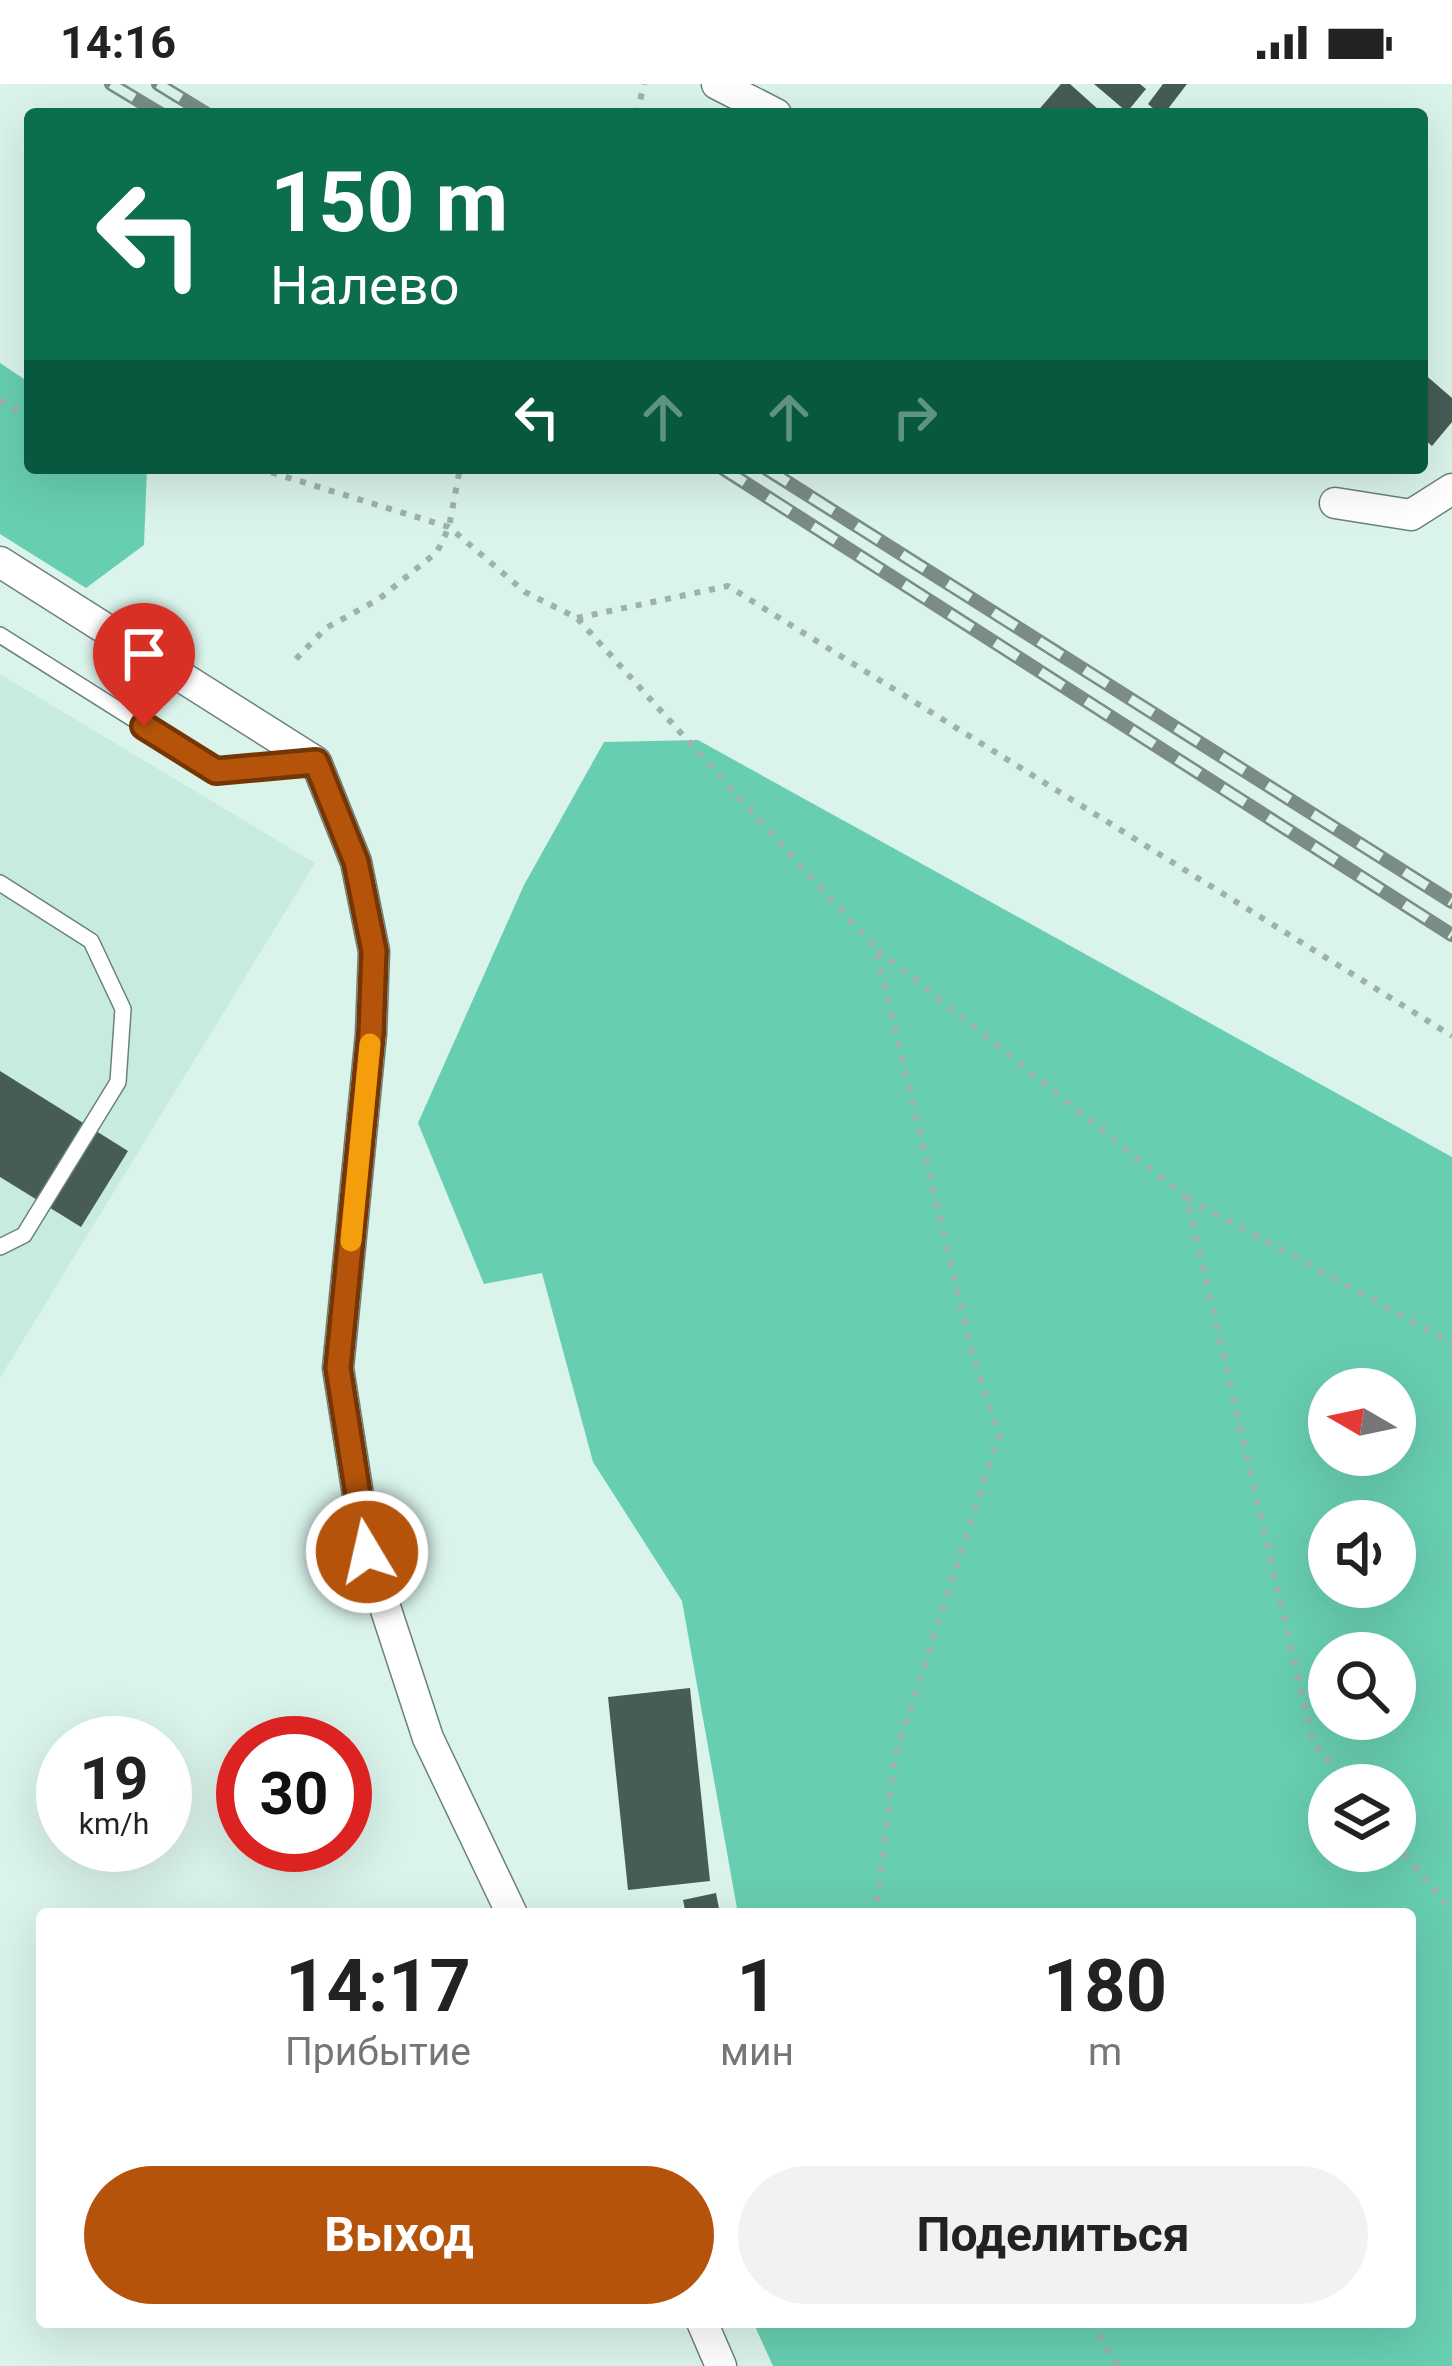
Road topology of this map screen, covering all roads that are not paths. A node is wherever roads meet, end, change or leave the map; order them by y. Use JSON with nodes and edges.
{"nodes":[{"id":1,"x":717,"y":84,"type":"edge"},
{"id":2,"x":764,"y":108,"type":"edge"},
{"id":3,"x":1452,"y":489,"type":"edge"},
{"id":4,"x":1335,"y":503,"type":"dead end"},
{"id":5,"x":0,"y":562,"type":"edge"},
{"id":6,"x":0,"y":635,"type":"edge"},
{"id":7,"x":316,"y":762,"type":"junction"},
{"id":8,"x":0,"y":883,"type":"edge"},
{"id":9,"x":0,"y":1247,"type":"edge"},
{"id":10,"x":509,"y":1908,"type":"edge"},
{"id":11,"x":705,"y":2328,"type":"edge"},
{"id":12,"x":721,"y":2366,"type":"edge"}],
"edges":[{"from":1,"to":2,"type":"street"},
{"from":3,"to":4,"type":"street"},
{"from":5,"to":7,"type":"street"},
{"from":6,"to":7,"type":"lane"},
{"from":7,"to":10,"type":"street"},
{"from":8,"to":9,"type":"lane"},
{"from":11,"to":12,"type":"street"}]}
